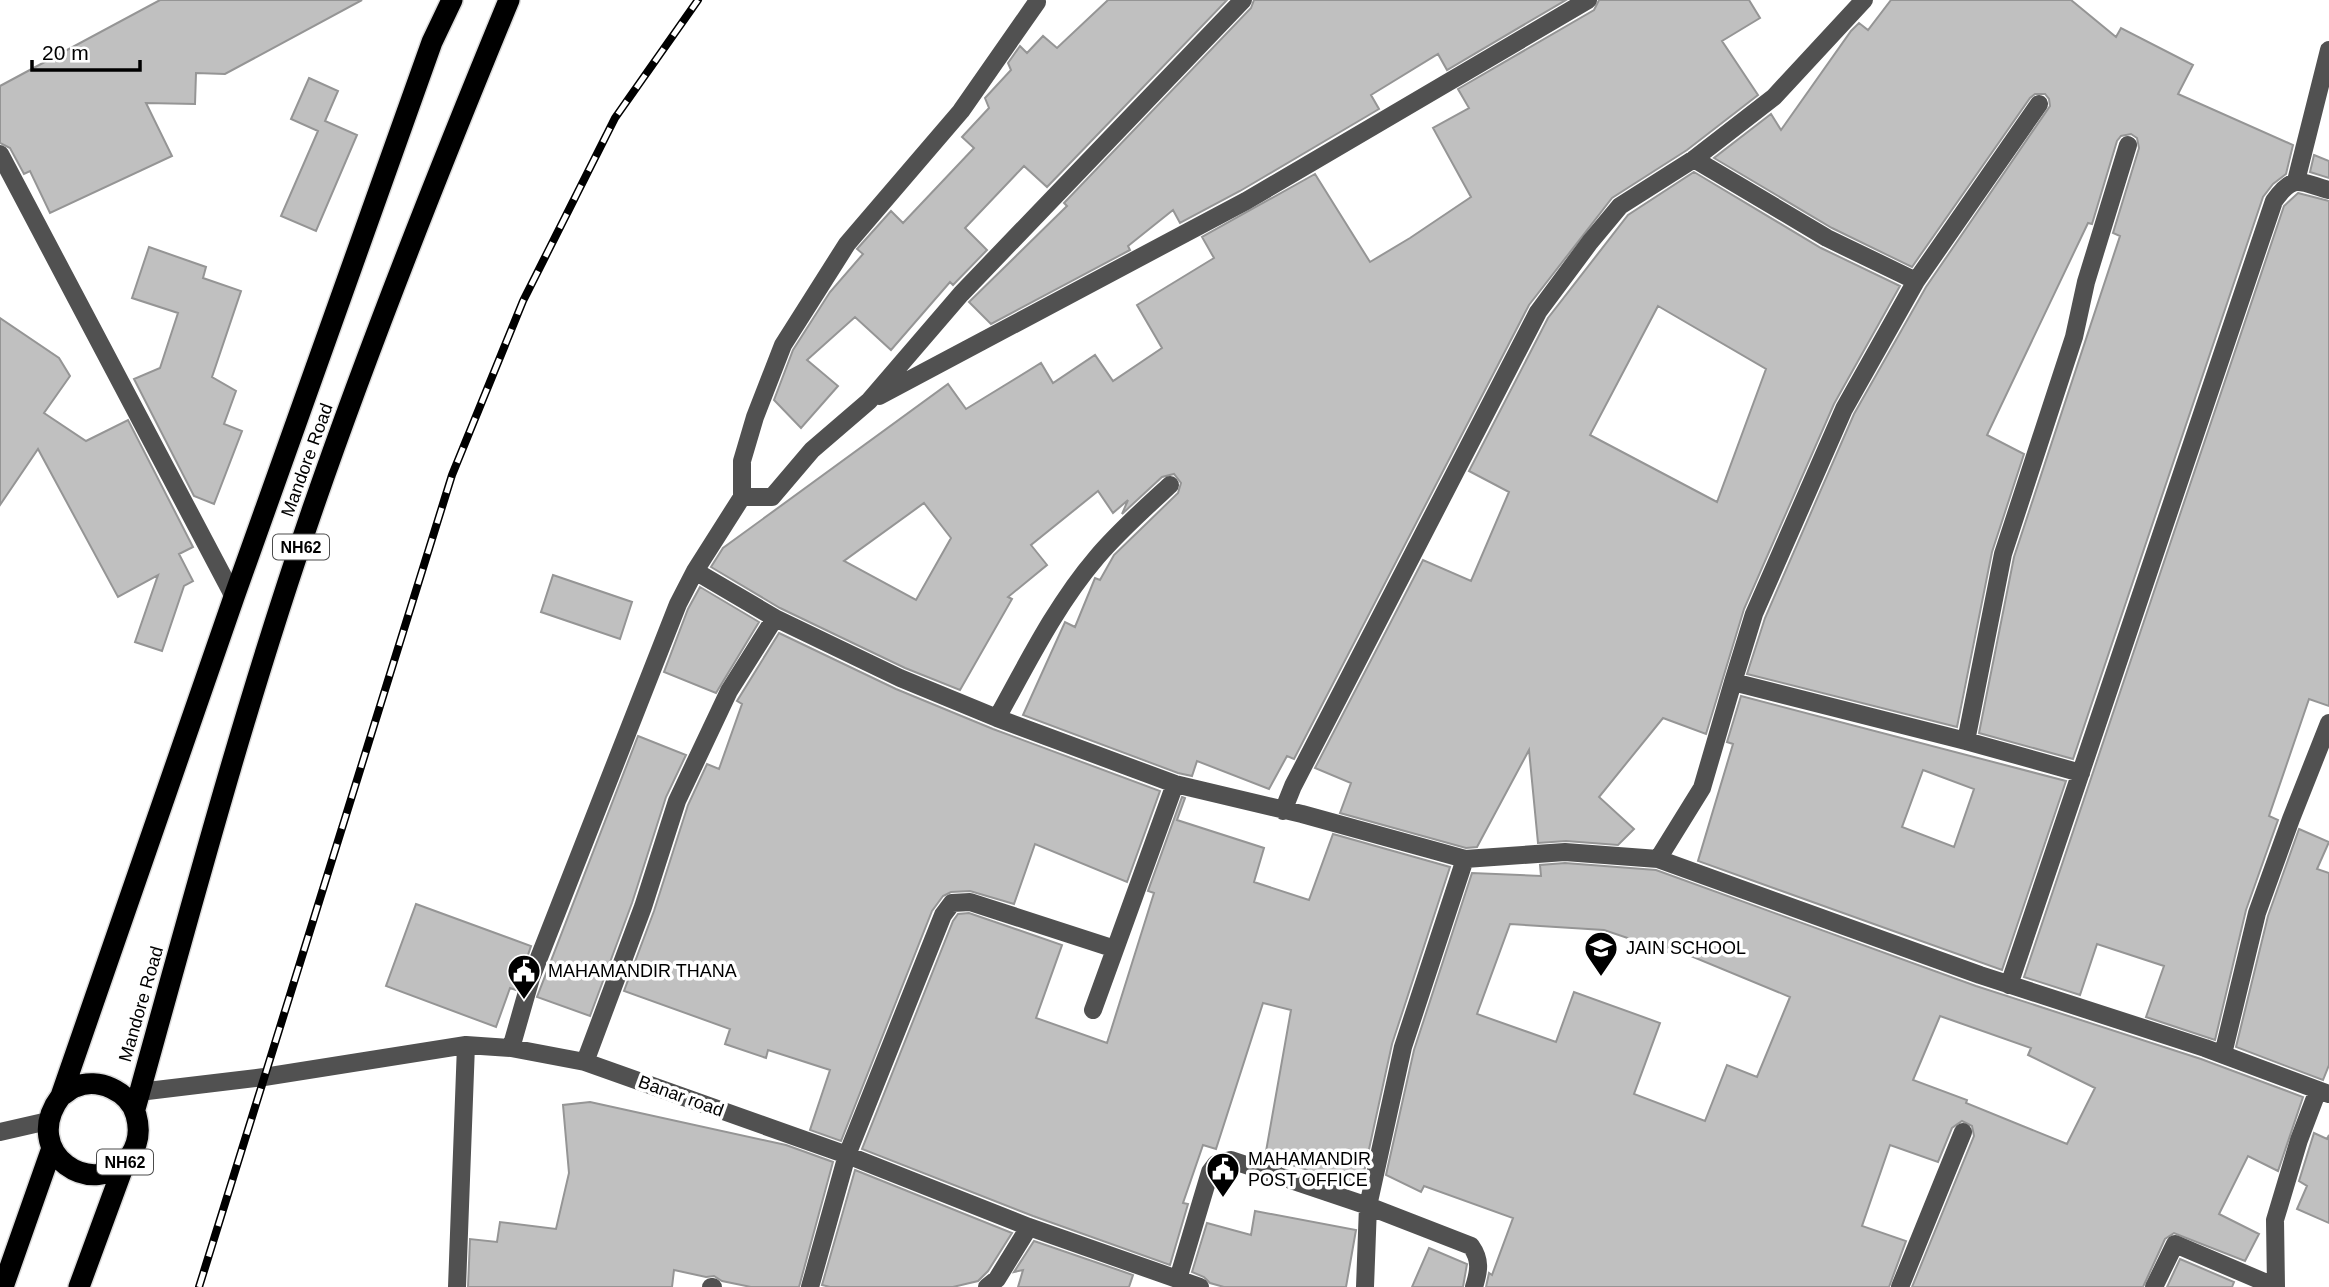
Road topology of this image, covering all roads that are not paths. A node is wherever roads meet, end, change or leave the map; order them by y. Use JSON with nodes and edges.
{"nodes":[{"id":1,"x":452,"y":0,"type":"edge"},
{"id":2,"x":509,"y":0,"type":"edge"},
{"id":3,"x":1242,"y":0,"type":"edge"},
{"id":4,"x":1588,"y":0,"type":"edge"},
{"id":5,"x":1864,"y":0,"type":"edge"},
{"id":6,"x":1035,"y":1,"type":"edge"},
{"id":7,"x":2329,"y":50,"type":"edge"},
{"id":8,"x":2039,"y":104,"type":"dead end"},
{"id":9,"x":2128,"y":145,"type":"dead end"},
{"id":10,"x":0,"y":154,"type":"edge"},
{"id":11,"x":1694,"y":159,"type":"junction"},
{"id":12,"x":2296,"y":181,"type":"junction"},
{"id":13,"x":2329,"y":190,"type":"edge"},
{"id":14,"x":1916,"y":281,"type":"junction"},
{"id":15,"x":869,"y":401,"type":"junction"},
{"id":16,"x":1170,"y":485,"type":"dead end"},
{"id":17,"x":742,"y":497,"type":"junction"},
{"id":18,"x":695,"y":571,"type":"junction"},
{"id":19,"x":234,"y":597,"type":"junction"},
{"id":20,"x":775,"y":618,"type":"junction"},
{"id":21,"x":1733,"y":682,"type":"junction"},
{"id":22,"x":998,"y":718,"type":"junction"},
{"id":23,"x":2329,"y":723,"type":"edge"},
{"id":24,"x":1966,"y":741,"type":"junction"},
{"id":25,"x":2081,"y":773,"type":"junction"},
{"id":26,"x":1175,"y":784,"type":"junction"},
{"id":27,"x":1283,"y":811,"type":"junction"},
{"id":28,"x":1465,"y":859,"type":"junction"},
{"id":29,"x":1658,"y":859,"type":"junction"},
{"id":30,"x":1115,"y":949,"type":"junction"},
{"id":31,"x":2009,"y":985,"type":"junction"},
{"id":32,"x":1093,"y":1010,"type":"dead end"},
{"id":33,"x":466,"y":1045,"type":"junction"},
{"id":34,"x":511,"y":1048,"type":"junction"},
{"id":35,"x":2223,"y":1054,"type":"junction"},
{"id":36,"x":585,"y":1062,"type":"junction"},
{"id":37,"x":2323,"y":1092,"type":"edge"},
{"id":38,"x":61,"y":1096,"type":"junction"},
{"id":39,"x":137,"y":1101,"type":"junction"},
{"id":40,"x":48,"y":1121,"type":"junction"},
{"id":41,"x":0,"y":1132,"type":"edge"},
{"id":42,"x":1963,"y":1132,"type":"dead end"},
{"id":43,"x":51,"y":1148,"type":"junction"},
{"id":44,"x":847,"y":1156,"type":"junction"},
{"id":45,"x":125,"y":1162,"type":"junction"},
{"id":46,"x":1368,"y":1206,"type":"junction"},
{"id":47,"x":1030,"y":1227,"type":"junction"},
{"id":48,"x":1178,"y":1279,"type":"junction"},
{"id":49,"x":3,"y":1287,"type":"edge"},
{"id":50,"x":79,"y":1287,"type":"edge"},
{"id":51,"x":457,"y":1287,"type":"edge"},
{"id":52,"x":810,"y":1287,"type":"edge"},
{"id":53,"x":987,"y":1287,"type":"edge"},
{"id":54,"x":1200,"y":1287,"type":"edge"},
{"id":55,"x":1365,"y":1287,"type":"edge"},
{"id":56,"x":1474,"y":1287,"type":"edge"},
{"id":57,"x":1900,"y":1287,"type":"edge"},
{"id":58,"x":2154,"y":1287,"type":"edge"}],
"edges":[{"from":1,"to":19,"type":"highway","name":"Mandore Road","number":"NH62"},
{"from":2,"to":39,"type":"highway","name":"Mandore Road","number":"NH62"},
{"from":3,"to":15,"type":"street"},
{"from":4,"to":15,"type":"street"},
{"from":5,"to":11,"type":"street"},
{"from":6,"to":17,"type":"street"},
{"from":7,"to":12,"type":"street"},
{"from":8,"to":14,"type":"street"},
{"from":9,"to":24,"type":"street"},
{"from":10,"to":19,"type":"street"},
{"from":11,"to":14,"type":"street"},
{"from":11,"to":27,"type":"street"},
{"from":12,"to":13,"type":"street"},
{"from":12,"to":25,"type":"street"},
{"from":14,"to":21,"type":"street"},
{"from":15,"to":17,"type":"street"},
{"from":16,"to":22,"type":"street"},
{"from":17,"to":18,"type":"street"},
{"from":18,"to":20,"type":"street"},
{"from":18,"to":34,"type":"street"},
{"from":19,"to":38,"type":"highway","name":"Mandore Road","number":"NH62"},
{"from":20,"to":22,"type":"street"},
{"from":20,"to":36,"type":"street"},
{"from":21,"to":24,"type":"street"},
{"from":21,"to":29,"type":"street"},
{"from":22,"to":26,"type":"street"},
{"from":23,"to":35,"type":"street"},
{"from":24,"to":25,"type":"street"},
{"from":25,"to":31,"type":"street"},
{"from":26,"to":27,"type":"street"},
{"from":26,"to":30,"type":"street"},
{"from":27,"to":28,"type":"street"},
{"from":28,"to":29,"type":"street"},
{"from":28,"to":46,"type":"street"},
{"from":29,"to":31,"type":"street"},
{"from":30,"to":32,"type":"street"},
{"from":30,"to":44,"type":"street"},
{"from":31,"to":35,"type":"street"},
{"from":33,"to":34,"type":"street","name":"Banar road"},
{"from":33,"to":39,"type":"street","name":"Banar road"},
{"from":33,"to":51,"type":"street"},
{"from":34,"to":36,"type":"street","name":"Banar road"},
{"from":35,"to":37,"type":"street"},
{"from":36,"to":44,"type":"street","name":"Banar road"},
{"from":37,"to":58,"type":"street"},
{"from":38,"to":39,"type":"highway"},
{"from":38,"to":40,"type":"highway","name":"Mandore Road","number":"NH62"},
{"from":39,"to":45,"type":"highway","name":"Mandore Road","number":"NH62"},
{"from":40,"to":41,"type":"street"},
{"from":40,"to":43,"type":"highway"},
{"from":42,"to":57,"type":"street"},
{"from":43,"to":45,"type":"highway","number":"NH62"},
{"from":43,"to":49,"type":"highway"},
{"from":44,"to":47,"type":"street","name":"Banar road"},
{"from":44,"to":52,"type":"street"},
{"from":45,"to":50,"type":"highway","name":"Mandore Road","number":"NH62"},
{"from":46,"to":48,"type":"street"},
{"from":46,"to":55,"type":"street"},
{"from":46,"to":56,"type":"street"},
{"from":47,"to":48,"type":"street","name":"Banar road"},
{"from":47,"to":53,"type":"street"},
{"from":48,"to":54,"type":"street","name":"Banar road"}]}
